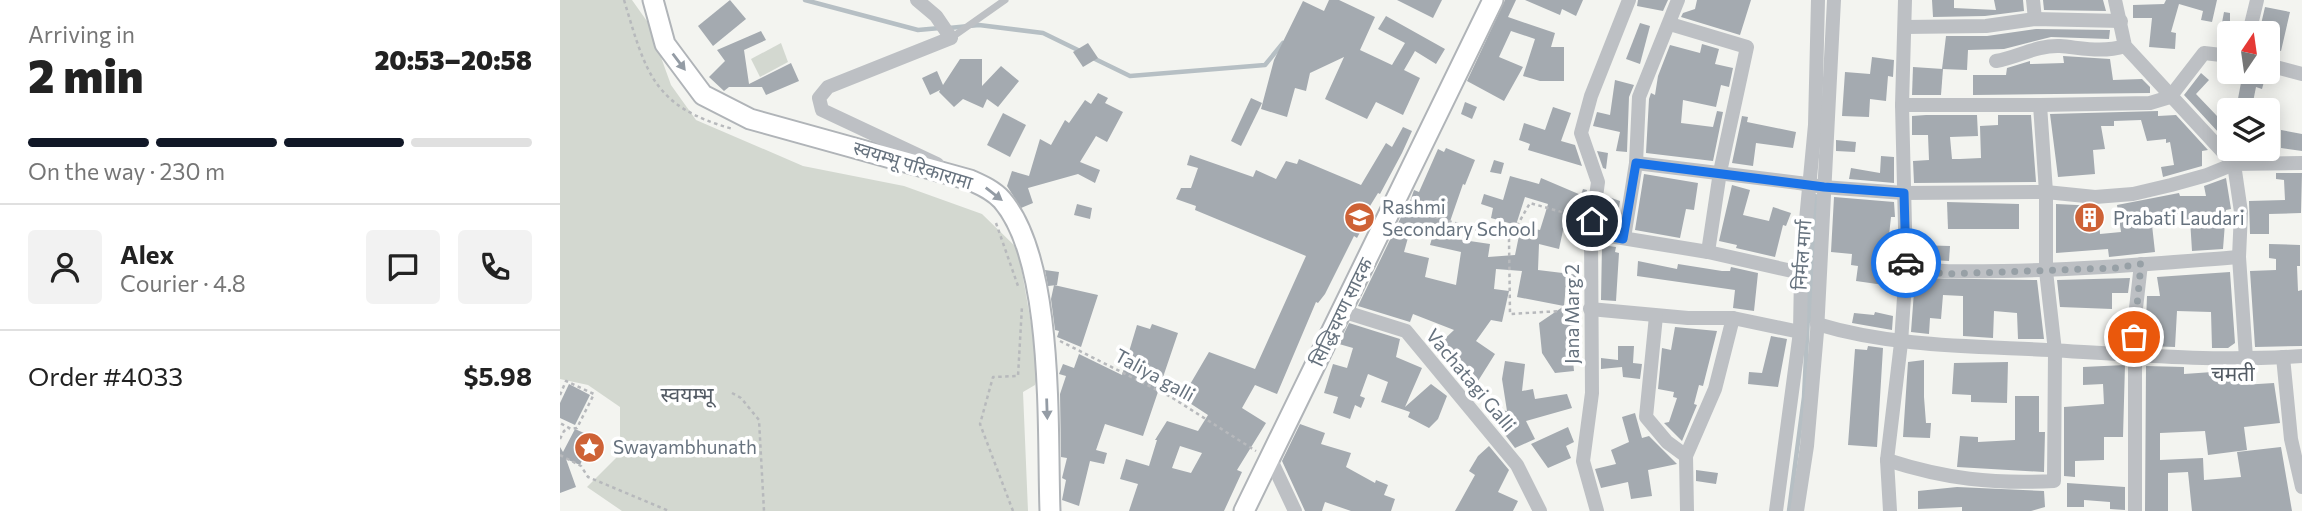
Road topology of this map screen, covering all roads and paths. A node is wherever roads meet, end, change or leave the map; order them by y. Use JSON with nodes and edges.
{"nodes":[{"id":1,"x":624,"y":0,"type":"edge"},
{"id":2,"x":653,"y":0,"type":"edge"},
{"id":3,"x":917,"y":0,"type":"edge"},
{"id":4,"x":1005,"y":0,"type":"edge"},
{"id":5,"x":1493,"y":0,"type":"edge"},
{"id":6,"x":1629,"y":0,"type":"edge"},
{"id":7,"x":1678,"y":0,"type":"edge"},
{"id":8,"x":1818,"y":0,"type":"edge"},
{"id":9,"x":1834,"y":0,"type":"edge"},
{"id":10,"x":1905,"y":0,"type":"edge"},
{"id":11,"x":2033,"y":0,"type":"edge"},
{"id":12,"x":2115,"y":0,"type":"edge"},
{"id":13,"x":2257,"y":0,"type":"edge"},
{"id":14,"x":2035,"y":19,"type":"junction"},
{"id":15,"x":2121,"y":21,"type":"junction"},
{"id":16,"x":2252,"y":21,"type":"edge"},
{"id":17,"x":1670,"y":24,"type":"junction"},
{"id":18,"x":1905,"y":27,"type":"junction"},
{"id":19,"x":951,"y":38,"type":"junction"},
{"id":20,"x":2125,"y":46,"type":"junction"},
{"id":21,"x":2217,"y":55,"type":"edge"},
{"id":22,"x":1996,"y":61,"type":"dead end"},
{"id":23,"x":2280,"y":68,"type":"edge"},
{"id":24,"x":2302,"y":74,"type":"edge"},
{"id":25,"x":2170,"y":97,"type":"junction"},
{"id":26,"x":1902,"y":105,"type":"junction"},
{"id":27,"x":2040,"y":105,"type":"junction"},
{"id":28,"x":740,"y":132,"type":"dead end"},
{"id":29,"x":1636,"y":163,"type":"junction"},
{"id":30,"x":2302,"y":163,"type":"edge"},
{"id":31,"x":2234,"y":164,"type":"junction"},
{"id":32,"x":1720,"y":172,"type":"junction"},
{"id":33,"x":970,"y":180,"type":"junction"},
{"id":34,"x":1824,"y":187,"type":"junction"},
{"id":35,"x":2046,"y":192,"type":"junction"},
{"id":36,"x":1904,"y":193,"type":"junction"},
{"id":37,"x":1395,"y":204,"type":"junction"},
{"id":38,"x":995,"y":222,"type":"dead end"},
{"id":39,"x":1592,"y":227,"type":"junction"},
{"id":40,"x":1509,"y":239,"type":"junction"},
{"id":41,"x":1623,"y":239,"type":"junction"},
{"id":42,"x":1708,"y":252,"type":"junction"},
{"id":43,"x":2239,"y":257,"type":"junction"},
{"id":44,"x":2141,"y":264,"type":"junction"},
{"id":45,"x":1906,"y":267,"type":"junction"},
{"id":46,"x":2046,"y":271,"type":"junction"},
{"id":47,"x":1801,"y":273,"type":"junction"},
{"id":48,"x":1018,"y":286,"type":"dead end"},
{"id":49,"x":1023,"y":299,"type":"dead end"},
{"id":50,"x":1590,"y":309,"type":"junction"},
{"id":51,"x":1342,"y":311,"type":"junction"},
{"id":52,"x":1656,"y":316,"type":"junction"},
{"id":53,"x":1733,"y":318,"type":"junction"},
{"id":54,"x":1817,"y":324,"type":"junction"},
{"id":55,"x":1021,"y":328,"type":"junction"},
{"id":56,"x":1044,"y":332,"type":"junction"},
{"id":57,"x":1800,"y":332,"type":"junction"},
{"id":58,"x":1902,"y":343,"type":"junction"},
{"id":59,"x":2055,"y":351,"type":"junction"},
{"id":60,"x":2134,"y":356,"type":"junction"},
{"id":61,"x":2302,"y":356,"type":"edge"},
{"id":62,"x":2283,"y":357,"type":"junction"},
{"id":63,"x":2246,"y":358,"type":"junction"},
{"id":64,"x":561,"y":392,"type":"edge"},
{"id":65,"x":732,"y":393,"type":"dead end"},
{"id":66,"x":560,"y":423,"type":"edge"},
{"id":67,"x":571,"y":429,"type":"junction"},
{"id":68,"x":562,"y":431,"type":"edge"},
{"id":69,"x":560,"y":439,"type":"edge"},
{"id":70,"x":560,"y":454,"type":"edge"},
{"id":71,"x":1686,"y":456,"type":"junction"},
{"id":72,"x":1270,"y":458,"type":"junction"},
{"id":73,"x":1887,"y":460,"type":"junction"},
{"id":74,"x":2302,"y":487,"type":"edge"},
{"id":75,"x":670,"y":511,"type":"edge"},
{"id":76,"x":764,"y":511,"type":"edge"},
{"id":77,"x":1013,"y":511,"type":"edge"},
{"id":78,"x":1050,"y":511,"type":"edge"},
{"id":79,"x":1244,"y":511,"type":"edge"},
{"id":80,"x":1296,"y":511,"type":"edge"},
{"id":81,"x":1540,"y":511,"type":"edge"},
{"id":82,"x":1597,"y":511,"type":"edge"},
{"id":83,"x":1687,"y":511,"type":"edge"},
{"id":84,"x":1776,"y":511,"type":"edge"},
{"id":85,"x":1797,"y":511,"type":"edge"},
{"id":86,"x":1889,"y":511,"type":"edge"},
{"id":87,"x":2135,"y":511,"type":"edge"}],
"edges":[{"from":1,"to":28,"type":"path"},
{"from":2,"to":33,"type":"main road","name":"स्वयम्भू परिकारामा","one_way":true},
{"from":3,"to":19,"type":"street"},
{"from":4,"to":19,"type":"lane"},
{"from":5,"to":37,"type":"main road","name":"सिद्धिचरण सादक"},
{"from":6,"to":39,"type":"street","name":"Jana Marg 2"},
{"from":7,"to":17,"type":"street"},
{"from":8,"to":47,"type":"street"},
{"from":9,"to":34,"type":"street","name":"निर्मल मार्ग"},
{"from":10,"to":18,"type":"street"},
{"from":11,"to":14,"type":"street"},
{"from":12,"to":15,"type":"street"},
{"from":13,"to":16,"type":"street"},
{"from":14,"to":15,"type":"street"},
{"from":14,"to":18,"type":"street"},
{"from":15,"to":20,"type":"street"},
{"from":17,"to":29,"type":"street"},
{"from":17,"to":32,"type":"street"},
{"from":18,"to":26,"type":"street"},
{"from":19,"to":33,"type":"street"},
{"from":20,"to":22,"type":"street"},
{"from":20,"to":25,"type":"street"},
{"from":21,"to":25,"type":"street"},
{"from":23,"to":24,"type":"street"},
{"from":25,"to":27,"type":"street"},
{"from":25,"to":31,"type":"street"},
{"from":26,"to":27,"type":"street"},
{"from":26,"to":36,"type":"street"},
{"from":27,"to":35,"type":"street"},
{"from":29,"to":32,"type":"street"},
{"from":29,"to":41,"type":"street"},
{"from":30,"to":31,"type":"street"},
{"from":31,"to":35,"type":"street"},
{"from":31,"to":43,"type":"street"},
{"from":32,"to":34,"type":"street","bridge":true},
{"from":32,"to":42,"type":"street"},
{"from":33,"to":56,"type":"main road","name":"स्वयम्भू परिकारामा","one_way":true},
{"from":34,"to":36,"type":"street"},
{"from":34,"to":54,"type":"street","name":"निर्मल मार्ग"},
{"from":35,"to":36,"type":"street"},
{"from":35,"to":46,"type":"street"},
{"from":36,"to":45,"type":"street"},
{"from":37,"to":40,"type":"path"},
{"from":37,"to":51,"type":"main road","name":"सिद्धिचरण सादक"},
{"from":38,"to":48,"type":"path"},
{"from":39,"to":40,"type":"path"},
{"from":39,"to":41,"type":"street"},
{"from":39,"to":50,"type":"street","name":"Jana Marg 2"},
{"from":40,"to":50,"type":"path"},
{"from":41,"to":42,"type":"street"},
{"from":42,"to":47,"type":"street"},
{"from":43,"to":44,"type":"street"},
{"from":43,"to":63,"type":"street"},
{"from":44,"to":46,"type":"street"},
{"from":44,"to":60,"type":"street"},
{"from":45,"to":46,"type":"street"},
{"from":45,"to":58,"type":"street"},
{"from":46,"to":59,"type":"street"},
{"from":47,"to":57,"type":"street"},
{"from":49,"to":55,"type":"path"},
{"from":50,"to":52,"type":"street"},
{"from":50,"to":82,"type":"street","name":"Jana Marg 2"},
{"from":51,"to":72,"type":"main road","name":"सिद्धिचरण सादक"},
{"from":51,"to":81,"type":"street","name":"Vachatagi Galli"},
{"from":52,"to":53,"type":"street"},
{"from":52,"to":71,"type":"street"},
{"from":53,"to":57,"type":"street"},
{"from":53,"to":71,"type":"street"},
{"from":54,"to":58,"type":"street"},
{"from":54,"to":85,"type":"street","name":"निर्मल मार्ग"},
{"from":55,"to":56,"type":"path","name":"Taliya galli"},
{"from":55,"to":77,"type":"path"},
{"from":56,"to":72,"type":"path","name":"Taliya galli"},
{"from":56,"to":78,"type":"main road","name":"स्वयम्भू परिकारामा","one_way":true},
{"from":57,"to":84,"type":"street"},
{"from":58,"to":59,"type":"street"},
{"from":58,"to":73,"type":"street"},
{"from":59,"to":60,"type":"street"},
{"from":59,"to":73,"type":"street"},
{"from":60,"to":63,"type":"street"},
{"from":60,"to":87,"type":"street"},
{"from":61,"to":62,"type":"street"},
{"from":62,"to":63,"type":"street"},
{"from":62,"to":74,"type":"street"},
{"from":64,"to":67,"type":"path"},
{"from":65,"to":76,"type":"path"},
{"from":66,"to":67,"type":"path"},
{"from":67,"to":68,"type":"path"},
{"from":68,"to":69,"type":"path"},
{"from":70,"to":75,"type":"path"},
{"from":71,"to":83,"type":"street"},
{"from":72,"to":79,"type":"main road","name":"सिद्धिचरण सादक"},
{"from":72,"to":80,"type":"street"},
{"from":73,"to":86,"type":"street"}]}
